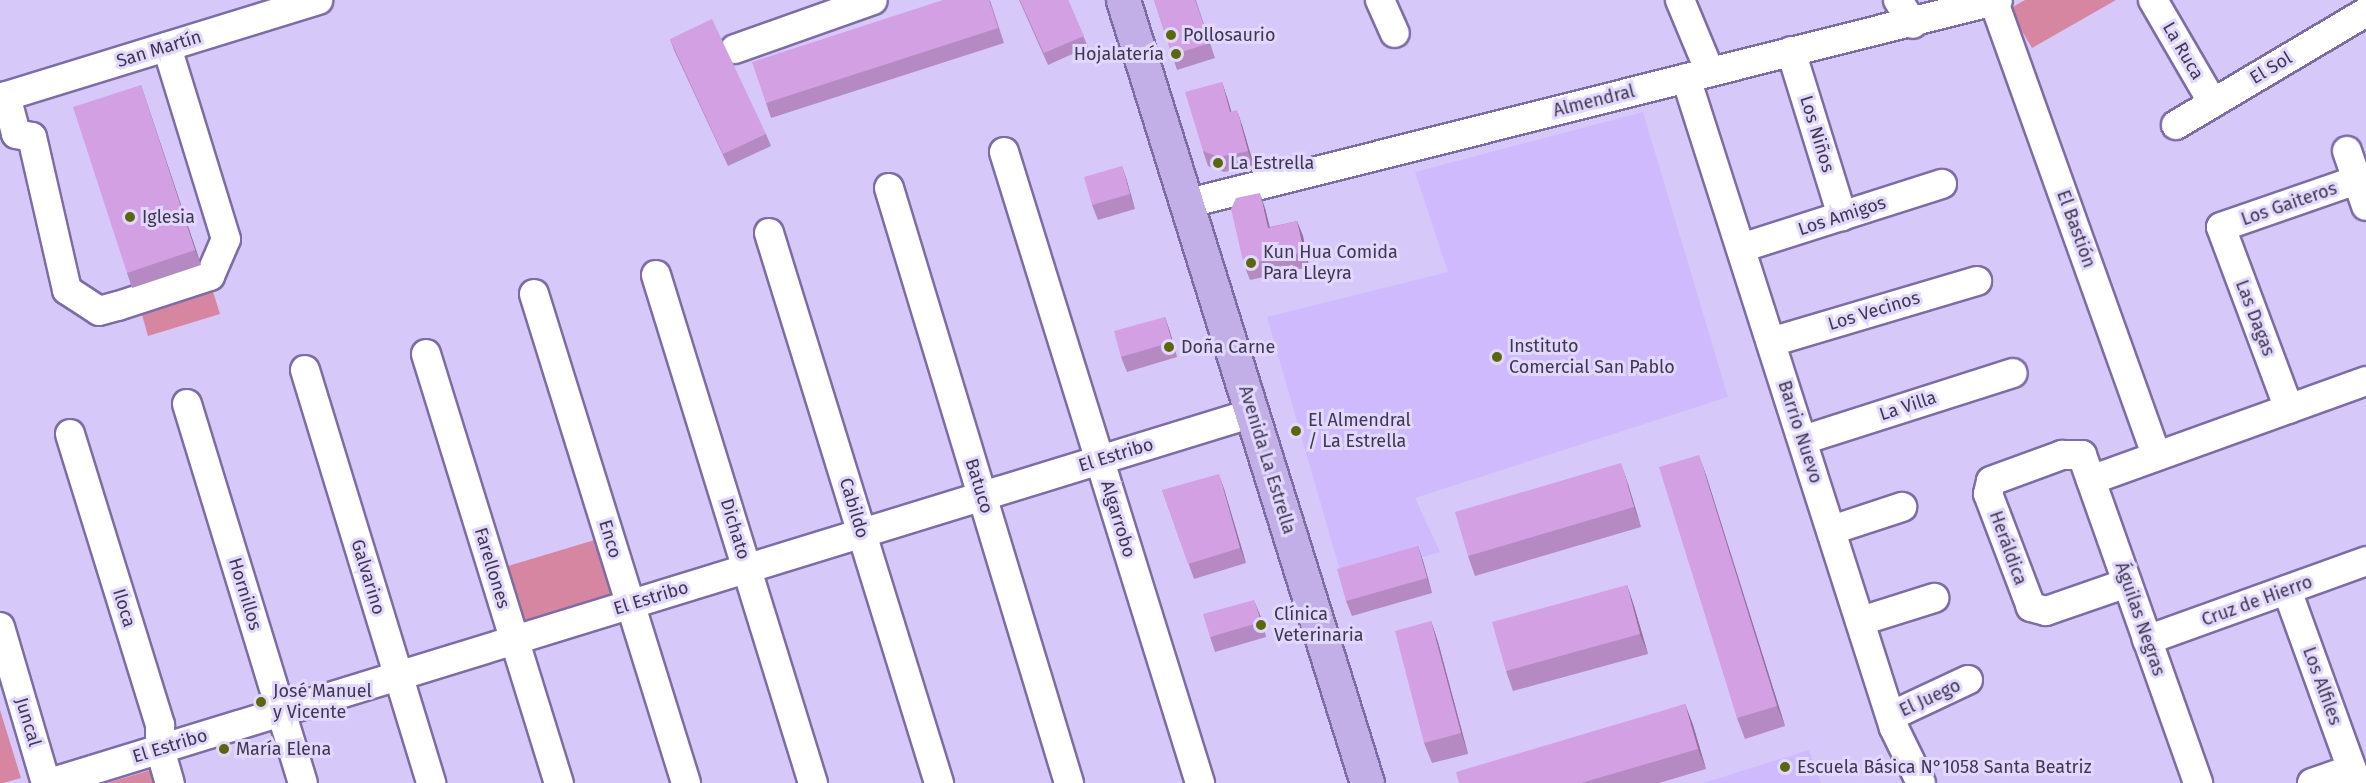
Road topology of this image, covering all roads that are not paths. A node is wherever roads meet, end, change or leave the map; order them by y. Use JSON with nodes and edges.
{"nodes":[{"id":1,"x":318,"y":0,"type":"edge"},
{"id":2,"x":873,"y":0,"type":"edge"},
{"id":3,"x":1123,"y":0,"type":"edge"},
{"id":4,"x":1380,"y":0,"type":"edge"},
{"id":5,"x":1680,"y":0,"type":"edge"},
{"id":6,"x":2153,"y":0,"type":"edge"},
{"id":7,"x":1996,"y":1,"type":"edge"},
{"id":8,"x":1906,"y":12,"type":"edge"},
{"id":9,"x":2366,"y":12,"type":"edge"},
{"id":10,"x":1395,"y":33,"type":"dead end"},
{"id":11,"x":167,"y":46,"type":"junction"},
{"id":12,"x":735,"y":49,"type":"dead end"},
{"id":13,"x":1791,"y":51,"type":"junction"},
{"id":14,"x":1698,"y":75,"type":"junction"},
{"id":15,"x":3,"y":97,"type":"edge"},
{"id":16,"x":2213,"y":103,"type":"junction"},
{"id":17,"x":2176,"y":125,"type":"dead end"},
{"id":18,"x":1004,"y":152,"type":"dead end"},
{"id":19,"x":2347,"y":152,"type":"dead end"},
{"id":20,"x":1942,"y":184,"type":"dead end"},
{"id":21,"x":889,"y":188,"type":"dead end"},
{"id":22,"x":2361,"y":193,"type":"edge"},
{"id":23,"x":1189,"y":203,"type":"junction"},
{"id":24,"x":1842,"y":216,"type":"junction"},
{"id":25,"x":2221,"y":227,"type":"joint"},
{"id":26,"x":769,"y":233,"type":"dead end"},
{"id":27,"x":1742,"y":248,"type":"junction"},
{"id":28,"x":656,"y":275,"type":"dead end"},
{"id":29,"x":1977,"y":281,"type":"dead end"},
{"id":30,"x":534,"y":294,"type":"dead end"},
{"id":31,"x":1771,"y":342,"type":"junction"},
{"id":32,"x":426,"y":354,"type":"dead end"},
{"id":33,"x":305,"y":370,"type":"dead end"},
{"id":34,"x":2013,"y":373,"type":"dead end"},
{"id":35,"x":2366,"y":381,"type":"edge"},
{"id":36,"x":187,"y":404,"type":"dead end"},
{"id":37,"x":2289,"y":409,"type":"junction"},
{"id":38,"x":1253,"y":413,"type":"junction"},
{"id":39,"x":70,"y":435,"type":"dead end"},
{"id":40,"x":1803,"y":440,"type":"junction"},
{"id":41,"x":2157,"y":456,"type":"junction"},
{"id":42,"x":1100,"y":460,"type":"junction"},
{"id":43,"x":2086,"y":467,"type":"junction"},
{"id":44,"x":982,"y":497,"type":"junction"},
{"id":45,"x":1902,"y":507,"type":"dead end"},
{"id":46,"x":1832,"y":530,"type":"junction"},
{"id":47,"x":862,"y":533,"type":"junction"},
{"id":48,"x":2366,"y":561,"type":"edge"},
{"id":49,"x":747,"y":569,"type":"junction"},
{"id":50,"x":2127,"y":583,"type":"junction"},
{"id":51,"x":2287,"y":590,"type":"junction"},
{"id":52,"x":1934,"y":598,"type":"dead end"},
{"id":53,"x":630,"y":604,"type":"junction"},
{"id":54,"x":1861,"y":621,"type":"junction"},
{"id":55,"x":0,"y":627,"type":"edge"},
{"id":56,"x":514,"y":640,"type":"junction"},
{"id":57,"x":2147,"y":640,"type":"junction"},
{"id":58,"x":398,"y":676,"type":"junction"},
{"id":59,"x":1968,"y":680,"type":"dead end"},
{"id":60,"x":281,"y":712,"type":"junction"},
{"id":61,"x":1891,"y":716,"type":"junction"},
{"id":62,"x":160,"y":749,"type":"junction"},
{"id":63,"x":2354,"y":776,"type":"edge"},
{"id":64,"x":48,"y":783,"type":"edge"},
{"id":65,"x":170,"y":783,"type":"edge"},
{"id":66,"x":303,"y":783,"type":"edge"},
{"id":67,"x":431,"y":783,"type":"edge"},
{"id":68,"x":559,"y":783,"type":"edge"},
{"id":69,"x":686,"y":783,"type":"edge"},
{"id":70,"x":813,"y":783,"type":"edge"},
{"id":71,"x":939,"y":783,"type":"edge"},
{"id":72,"x":1069,"y":783,"type":"edge"},
{"id":73,"x":1200,"y":783,"type":"edge"},
{"id":74,"x":1367,"y":783,"type":"edge"},
{"id":75,"x":1921,"y":783,"type":"edge"},
{"id":76,"x":2198,"y":783,"type":"edge"},
{"id":77,"x":2312,"y":783,"type":"edge"}],
"edges":[{"from":1,"to":11,"type":"street","name":"San Martín"},
{"from":2,"to":12,"type":"street"},
{"from":3,"to":23,"type":"main road","name":"Avenida La Estrella"},
{"from":4,"to":10,"type":"street"},
{"from":5,"to":14,"type":"street","name":"Barrio Nuevo"},
{"from":6,"to":16,"type":"street","name":"La Ruca"},
{"from":7,"to":8,"type":"street","name":"Almendral"},
{"from":7,"to":41,"type":"street","name":"El Bastión"},
{"from":8,"to":13,"type":"street","name":"Almendral"},
{"from":9,"to":16,"type":"street","name":"El Sol"},
{"from":11,"to":15,"type":"street","name":"San Martín"},
{"from":11,"to":15,"type":"street"},
{"from":13,"to":14,"type":"street","name":"Almendral"},
{"from":13,"to":24,"type":"street","name":"Los Niños"},
{"from":14,"to":23,"type":"street","name":"Almendral"},
{"from":14,"to":27,"type":"street","name":"Barrio Nuevo"},
{"from":16,"to":17,"type":"street","name":"El Sol"},
{"from":18,"to":42,"type":"street","name":"Algarrobo"},
{"from":19,"to":22,"type":"street"},
{"from":20,"to":24,"type":"street","name":"Los Amigos"},
{"from":21,"to":44,"type":"street","name":"Batuco"},
{"from":22,"to":25,"type":"street","name":"Los Gaiteros"},
{"from":23,"to":38,"type":"main road","name":"Avenida La Estrella"},
{"from":24,"to":27,"type":"street","name":"Los Amigos"},
{"from":25,"to":37,"type":"street","name":"Las Dagas"},
{"from":26,"to":47,"type":"street","name":"Cabildo"},
{"from":27,"to":31,"type":"street","name":"Barrio Nuevo"},
{"from":28,"to":49,"type":"street","name":"Dichato"},
{"from":29,"to":31,"type":"street","name":"Los Vecinos"},
{"from":30,"to":53,"type":"street","name":"Enco"},
{"from":31,"to":40,"type":"street","name":"Barrio Nuevo"},
{"from":32,"to":56,"type":"street","name":"Farellones"},
{"from":33,"to":58,"type":"street","name":"Galvarino"},
{"from":34,"to":40,"type":"street","name":"La Villa"},
{"from":35,"to":37,"type":"street","name":"Heráldica"},
{"from":36,"to":60,"type":"street","name":"Hornillos"},
{"from":37,"to":41,"type":"street","name":"Heráldica"},
{"from":38,"to":42,"type":"street","name":"El Estribo"},
{"from":38,"to":74,"type":"main road","name":"Avenida La Estrella"},
{"from":39,"to":62,"type":"street","name":"Iloca"},
{"from":40,"to":46,"type":"street","name":"Barrio Nuevo"},
{"from":41,"to":43,"type":"street","name":"Heráldica"},
{"from":42,"to":44,"type":"street","name":"El Estribo"},
{"from":42,"to":73,"type":"street","name":"Algarrobo"},
{"from":43,"to":50,"type":"street","name":"Águilas Negras"},
{"from":43,"to":50,"type":"street","name":"Heráldica"},
{"from":44,"to":47,"type":"street","name":"El Estribo"},
{"from":44,"to":72,"type":"street","name":"Batuco"},
{"from":45,"to":46,"type":"street"},
{"from":46,"to":54,"type":"street","name":"Barrio Nuevo"},
{"from":47,"to":49,"type":"street","name":"El Estribo"},
{"from":47,"to":71,"type":"street","name":"Cabildo"},
{"from":48,"to":51,"type":"street","name":"Cruz de Hierro"},
{"from":49,"to":53,"type":"street","name":"El Estribo"},
{"from":49,"to":70,"type":"street","name":"Dichato"},
{"from":50,"to":57,"type":"street","name":"Águilas Negras"},
{"from":51,"to":57,"type":"street","name":"Cruz de Hierro"},
{"from":51,"to":63,"type":"street","name":"Los Alfiles"},
{"from":52,"to":54,"type":"street"},
{"from":53,"to":56,"type":"street","name":"El Estribo"},
{"from":53,"to":69,"type":"street","name":"Enco"},
{"from":54,"to":61,"type":"street","name":"Barrio Nuevo"},
{"from":55,"to":64,"type":"street","name":"Juncal"},
{"from":56,"to":58,"type":"street","name":"El Estribo"},
{"from":56,"to":68,"type":"street","name":"Farellones"},
{"from":57,"to":76,"type":"street","name":"Águilas Negras"},
{"from":58,"to":60,"type":"street","name":"El Estribo"},
{"from":58,"to":67,"type":"street","name":"Galvarino"},
{"from":59,"to":61,"type":"street","name":"El Juego"},
{"from":60,"to":62,"type":"street","name":"El Estribo"},
{"from":60,"to":66,"type":"street","name":"Hornillos"},
{"from":61,"to":75,"type":"street","name":"Barrio Nuevo"},
{"from":62,"to":64,"type":"street","name":"El Estribo"},
{"from":62,"to":65,"type":"street","name":"Iloca"},
{"from":63,"to":77,"type":"street"}]}
